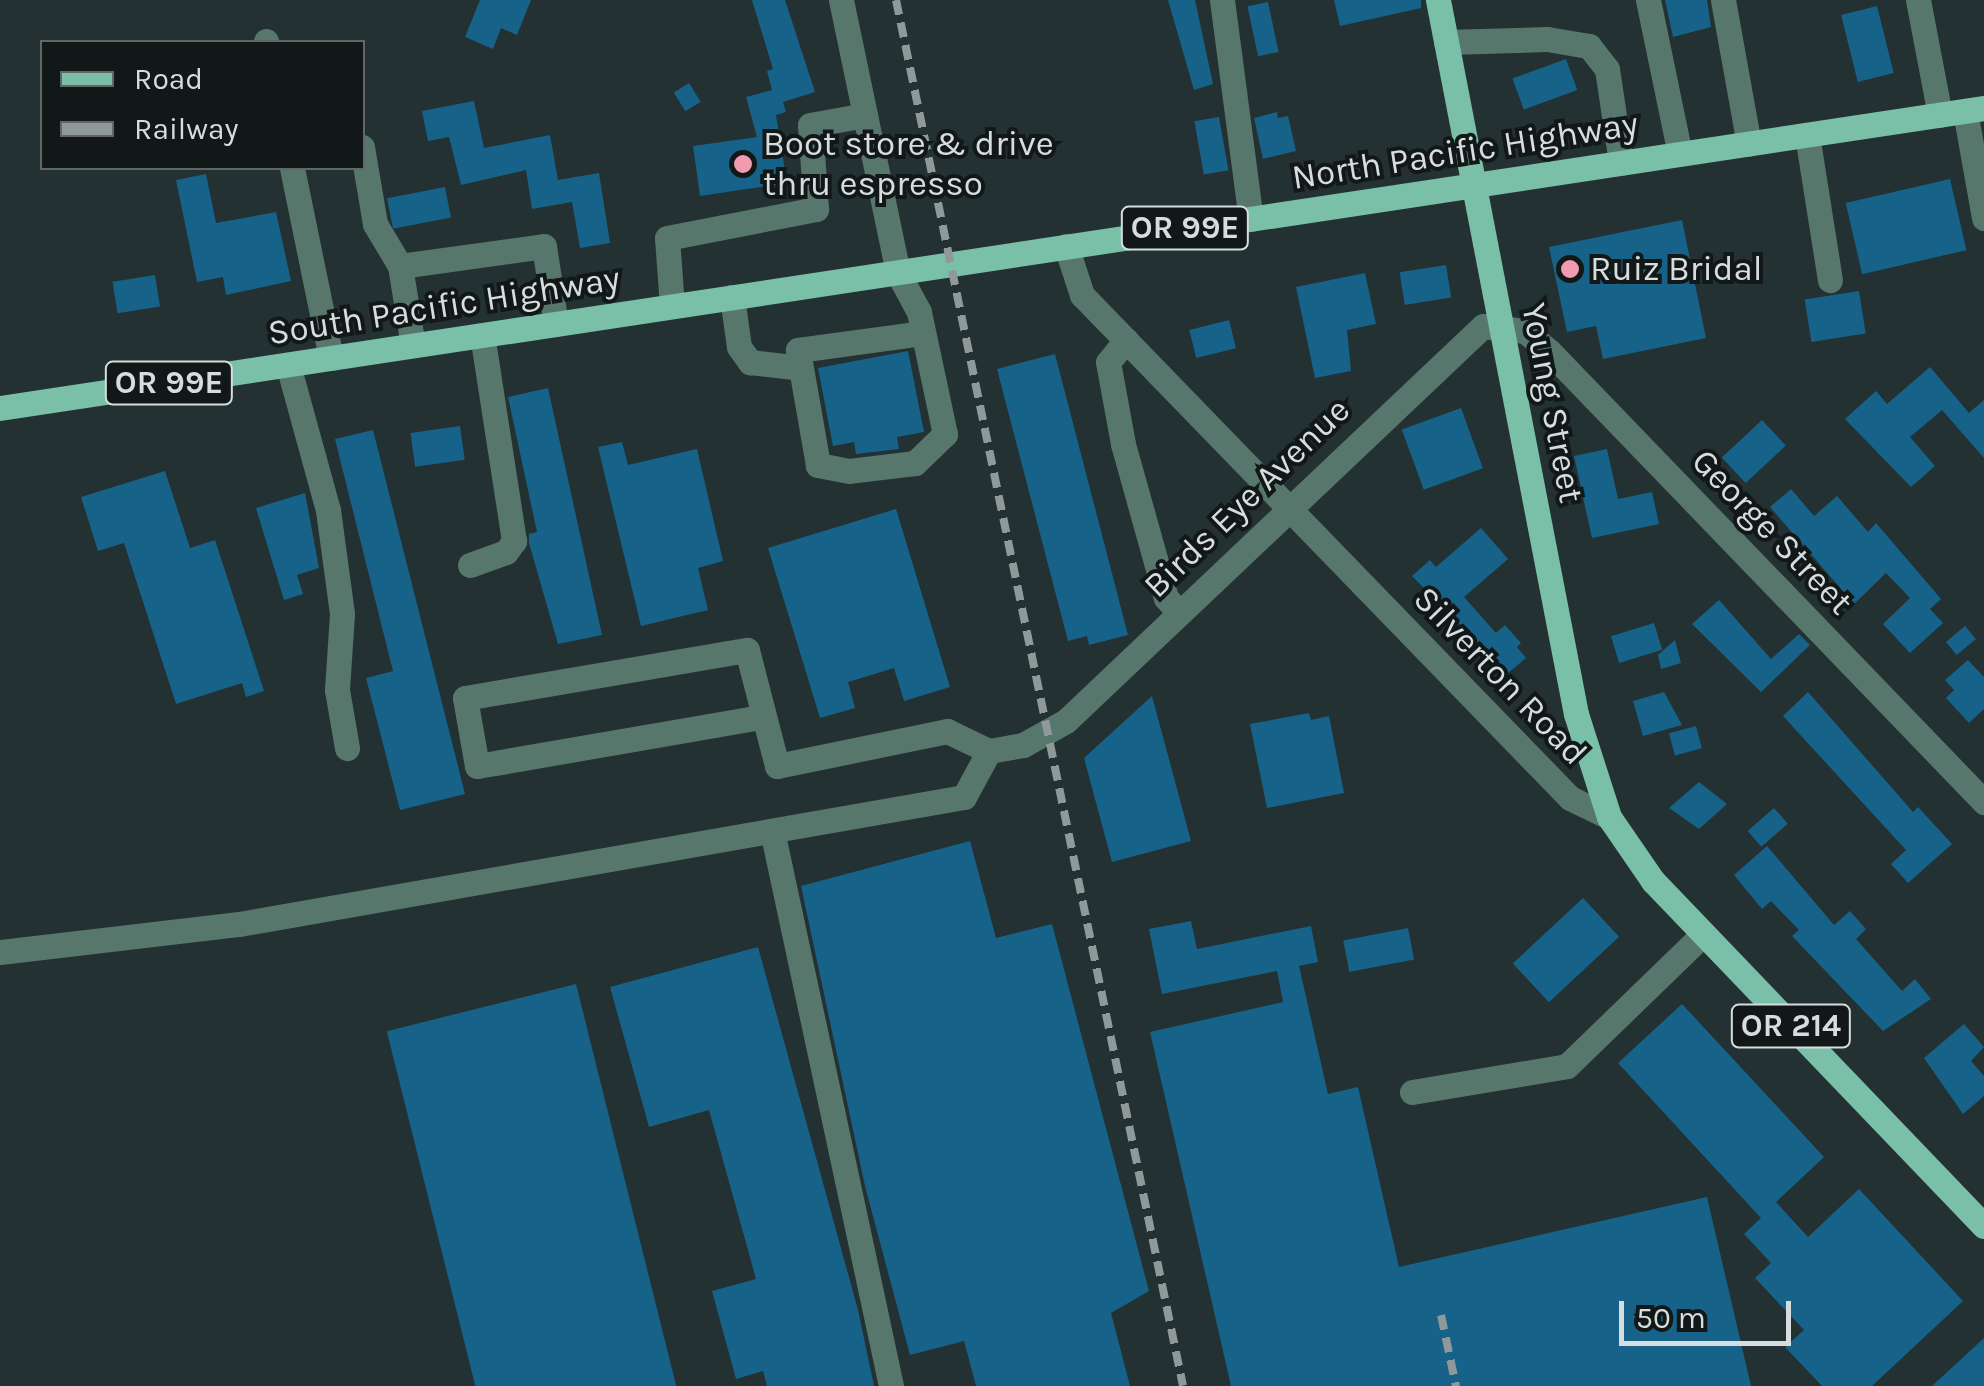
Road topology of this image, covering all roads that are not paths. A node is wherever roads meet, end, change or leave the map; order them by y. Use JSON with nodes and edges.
{"nodes":[{"id":1,"x":842,"y":0,"type":"edge"},
{"id":2,"x":1222,"y":0,"type":"edge"},
{"id":3,"x":1438,"y":0,"type":"edge"},
{"id":4,"x":1648,"y":0,"type":"edge"},
{"id":5,"x":1723,"y":0,"type":"edge"},
{"id":6,"x":1918,"y":0,"type":"edge"},
{"id":7,"x":1446,"y":42,"type":"junction"},
{"id":8,"x":1963,"y":111,"type":"edge"},
{"id":9,"x":865,"y":115,"type":"junction"},
{"id":10,"x":1807,"y":134,"type":"junction"},
{"id":11,"x":1749,"y":144,"type":"junction"},
{"id":12,"x":1680,"y":154,"type":"junction"},
{"id":13,"x":1621,"y":163,"type":"junction"},
{"id":14,"x":365,"y":165,"type":"edge"},
{"id":15,"x":292,"y":170,"type":"edge"},
{"id":16,"x":1472,"y":186,"type":"junction"},
{"id":17,"x":1984,"y":218,"type":"edge"},
{"id":18,"x":1251,"y":219,"type":"junction"},
{"id":19,"x":1066,"y":246,"type":"junction"},
{"id":20,"x":400,"y":266,"type":"junction"},
{"id":21,"x":898,"y":273,"type":"junction"},
{"id":22,"x":1830,"y":280,"type":"dead end"},
{"id":23,"x":732,"y":297,"type":"junction"},
{"id":24,"x":672,"y":306,"type":"junction"},
{"id":25,"x":556,"y":324,"type":"junction"},
{"id":26,"x":1501,"y":326,"type":"junction"},
{"id":27,"x":922,"y":332,"type":"junction"},
{"id":28,"x":482,"y":335,"type":"junction"},
{"id":29,"x":1126,"y":340,"type":"junction"},
{"id":30,"x":413,"y":346,"type":"junction"},
{"id":31,"x":330,"y":358,"type":"junction"},
{"id":32,"x":288,"y":364,"type":"junction"},
{"id":33,"x":801,"y":368,"type":"junction"},
{"id":34,"x":0,"y":408,"type":"edge"},
{"id":35,"x":1288,"y":508,"type":"junction"},
{"id":36,"x":470,"y":564,"type":"dead end"},
{"id":37,"x":1179,"y":612,"type":"junction"},
{"id":38,"x":761,"y":717,"type":"junction"},
{"id":39,"x":347,"y":748,"type":"dead end"},
{"id":40,"x":989,"y":752,"type":"junction"},
{"id":41,"x":1984,"y":802,"type":"edge"},
{"id":42,"x":1609,"y":817,"type":"junction"},
{"id":43,"x":773,"y":835,"type":"junction"},
{"id":44,"x":1703,"y":934,"type":"junction"},
{"id":45,"x":0,"y":952,"type":"edge"},
{"id":46,"x":1412,"y":1092,"type":"dead end"},
{"id":47,"x":1984,"y":1226,"type":"edge"},
{"id":48,"x":891,"y":1386,"type":"edge"}],
"edges":[{"from":1,"to":9,"type":"street"},
{"from":2,"to":18,"type":"street"},
{"from":3,"to":7,"type":"main road","name":"Young Street"},
{"from":4,"to":12,"type":"street"},
{"from":5,"to":11,"type":"street"},
{"from":6,"to":8,"type":"street"},
{"from":7,"to":13,"type":"street"},
{"from":7,"to":16,"type":"main road","name":"Young Street"},
{"from":8,"to":10,"type":"main road","name":"North Pacific Highway","number":"OR 99E"},
{"from":8,"to":17,"type":"street"},
{"from":9,"to":21,"type":"street"},
{"from":9,"to":24,"type":"street"},
{"from":10,"to":11,"type":"main road","name":"North Pacific Highway","number":"OR 99E"},
{"from":10,"to":22,"type":"street"},
{"from":11,"to":12,"type":"main road","name":"North Pacific Highway","number":"OR 99E"},
{"from":12,"to":13,"type":"main road","name":"North Pacific Highway","number":"OR 99E"},
{"from":13,"to":16,"type":"main road","name":"North Pacific Highway","number":"OR 99E"},
{"from":14,"to":20,"type":"street"},
{"from":15,"to":31,"type":"street"},
{"from":16,"to":18,"type":"main road","name":"North Pacific Highway","number":"OR 99E"},
{"from":16,"to":26,"type":"main road","name":"Young Street","number":"OR 214"},
{"from":18,"to":19,"type":"main road","name":"North Pacific Highway","number":"OR 99E"},
{"from":19,"to":21,"type":"main road","name":"North Pacific Highway","number":"OR 99E"},
{"from":19,"to":29,"type":"street","name":"Silverton Road"},
{"from":20,"to":25,"type":"street"},
{"from":20,"to":30,"type":"street"},
{"from":21,"to":23,"type":"main road","name":"South Pacific Highway","number":"OR 99E"},
{"from":21,"to":27,"type":"street"},
{"from":23,"to":24,"type":"main road","name":"South Pacific Highway","number":"OR 99E"},
{"from":23,"to":33,"type":"street"},
{"from":24,"to":25,"type":"main road","name":"South Pacific Highway","number":"OR 99E"},
{"from":25,"to":28,"type":"main road","name":"South Pacific Highway","number":"OR 99E"},
{"from":26,"to":35,"type":"street","name":"Birds Eye Avenue"},
{"from":26,"to":41,"type":"street","name":"George Street"},
{"from":26,"to":42,"type":"main road","name":"Young Street","number":"OR 214"},
{"from":27,"to":33,"type":"street"},
{"from":27,"to":33,"type":"street"},
{"from":28,"to":30,"type":"main road","name":"South Pacific Highway","number":"OR 99E"},
{"from":28,"to":36,"type":"street"},
{"from":29,"to":35,"type":"street","name":"Silverton Road"},
{"from":29,"to":37,"type":"street"},
{"from":30,"to":31,"type":"main road","name":"South Pacific Highway","number":"OR 99E"},
{"from":31,"to":32,"type":"main road","name":"South Pacific Highway","number":"OR 99E"},
{"from":32,"to":34,"type":"main road","name":"South Pacific Highway","number":"OR 99E"},
{"from":32,"to":39,"type":"street"},
{"from":35,"to":37,"type":"street","name":"Birds Eye Avenue"},
{"from":35,"to":42,"type":"street","name":"Silverton Road"},
{"from":37,"to":40,"type":"street","name":"Birds Eye Avenue"},
{"from":38,"to":38,"type":"street"},
{"from":38,"to":40,"type":"street"},
{"from":40,"to":43,"type":"street"},
{"from":42,"to":44,"type":"main road","name":"Silverton Road","number":"OR 214"},
{"from":43,"to":45,"type":"street"},
{"from":43,"to":48,"type":"street"},
{"from":44,"to":46,"type":"street"},
{"from":44,"to":47,"type":"main road","name":"Silverton Road","number":"OR 214"}]}
